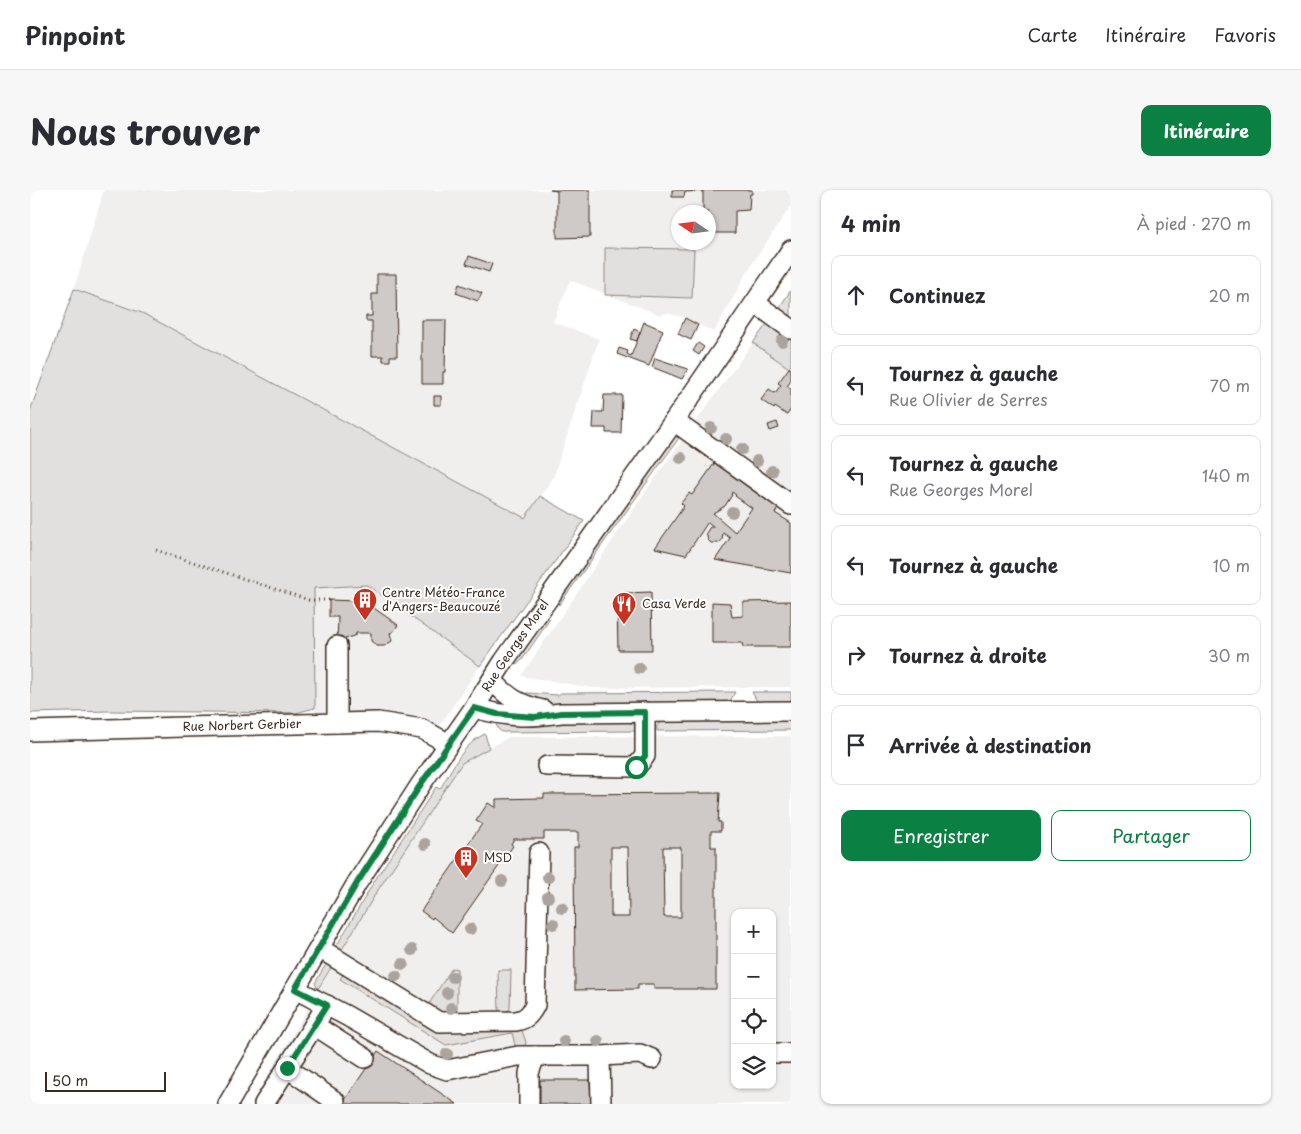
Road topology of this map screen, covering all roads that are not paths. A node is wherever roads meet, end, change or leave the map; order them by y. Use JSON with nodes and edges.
{"nodes":[{"id":1,"x":791,"y":250,"type":"edge"},
{"id":2,"x":755,"y":303,"type":"junction"},
{"id":3,"x":791,"y":329,"type":"edge"},
{"id":4,"x":674,"y":421,"type":"junction"},
{"id":5,"x":791,"y":505,"type":"edge"},
{"id":6,"x":337,"y":646,"type":"dead end"},
{"id":7,"x":492,"y":680,"type":"junction"},
{"id":8,"x":474,"y":708,"type":"junction"},
{"id":9,"x":791,"y":711,"type":"edge"},
{"id":10,"x":645,"y":712,"type":"junction"},
{"id":11,"x":561,"y":713,"type":"junction"},
{"id":12,"x":337,"y":724,"type":"junction"},
{"id":13,"x":30,"y":731,"type":"edge"},
{"id":14,"x":449,"y":744,"type":"junction"},
{"id":15,"x":547,"y":766,"type":"dead end"},
{"id":16,"x":539,"y":853,"type":"dead end"},
{"id":17,"x":319,"y":948,"type":"junction"},
{"id":18,"x":295,"y":989,"type":"junction"},
{"id":19,"x":327,"y":1005,"type":"junction"},
{"id":20,"x":314,"y":1025,"type":"junction"},
{"id":21,"x":776,"y":1053,"type":"edge"},
{"id":22,"x":791,"y":1053,"type":"edge"},
{"id":23,"x":535,"y":1056,"type":"junction"},
{"id":24,"x":600,"y":1056,"type":"junction"},
{"id":25,"x":365,"y":1058,"type":"dead end"},
{"id":26,"x":652,"y":1059,"type":"dead end"},
{"id":27,"x":287,"y":1068,"type":"junction"},
{"id":28,"x":335,"y":1101,"type":"dead end"},
{"id":29,"x":228,"y":1104,"type":"edge"},
{"id":30,"x":264,"y":1104,"type":"edge"},
{"id":31,"x":529,"y":1104,"type":"edge"},
{"id":32,"x":601,"y":1104,"type":"edge"}],
"edges":[{"from":1,"to":2,"type":"street","name":"Rue Georges Morel"},
{"from":2,"to":3,"type":"street"},
{"from":2,"to":4,"type":"street","name":"Rue Georges Morel"},
{"from":4,"to":5,"type":"street"},
{"from":4,"to":7,"type":"street","name":"Rue Georges Morel"},
{"from":6,"to":12,"type":"street"},
{"from":7,"to":8,"type":"street","name":"Rue Georges Morel"},
{"from":7,"to":11,"type":"street"},
{"from":8,"to":11,"type":"street"},
{"from":8,"to":14,"type":"street","name":"Rue Georges Morel"},
{"from":9,"to":10,"type":"street"},
{"from":10,"to":11,"type":"street"},
{"from":10,"to":15,"type":"street"},
{"from":12,"to":13,"type":"street","name":"Rue Norbert Gerbier"},
{"from":12,"to":14,"type":"street","name":"Rue Norbert Gerbier"},
{"from":14,"to":17,"type":"street","name":"Rue Georges Morel"},
{"from":16,"to":17,"type":"street"},
{"from":17,"to":18,"type":"street","name":"Rue Georges Morel"},
{"from":18,"to":19,"type":"street"},
{"from":18,"to":29,"type":"street","name":"Rue Georges Morel"},
{"from":19,"to":20,"type":"street"},
{"from":19,"to":23,"type":"street"},
{"from":20,"to":25,"type":"street"},
{"from":20,"to":27,"type":"street"},
{"from":21,"to":22,"type":"street"},
{"from":23,"to":24,"type":"street"},
{"from":23,"to":31,"type":"street"},
{"from":24,"to":26,"type":"street"},
{"from":24,"to":32,"type":"street"},
{"from":27,"to":28,"type":"street"},
{"from":27,"to":30,"type":"street"}]}
